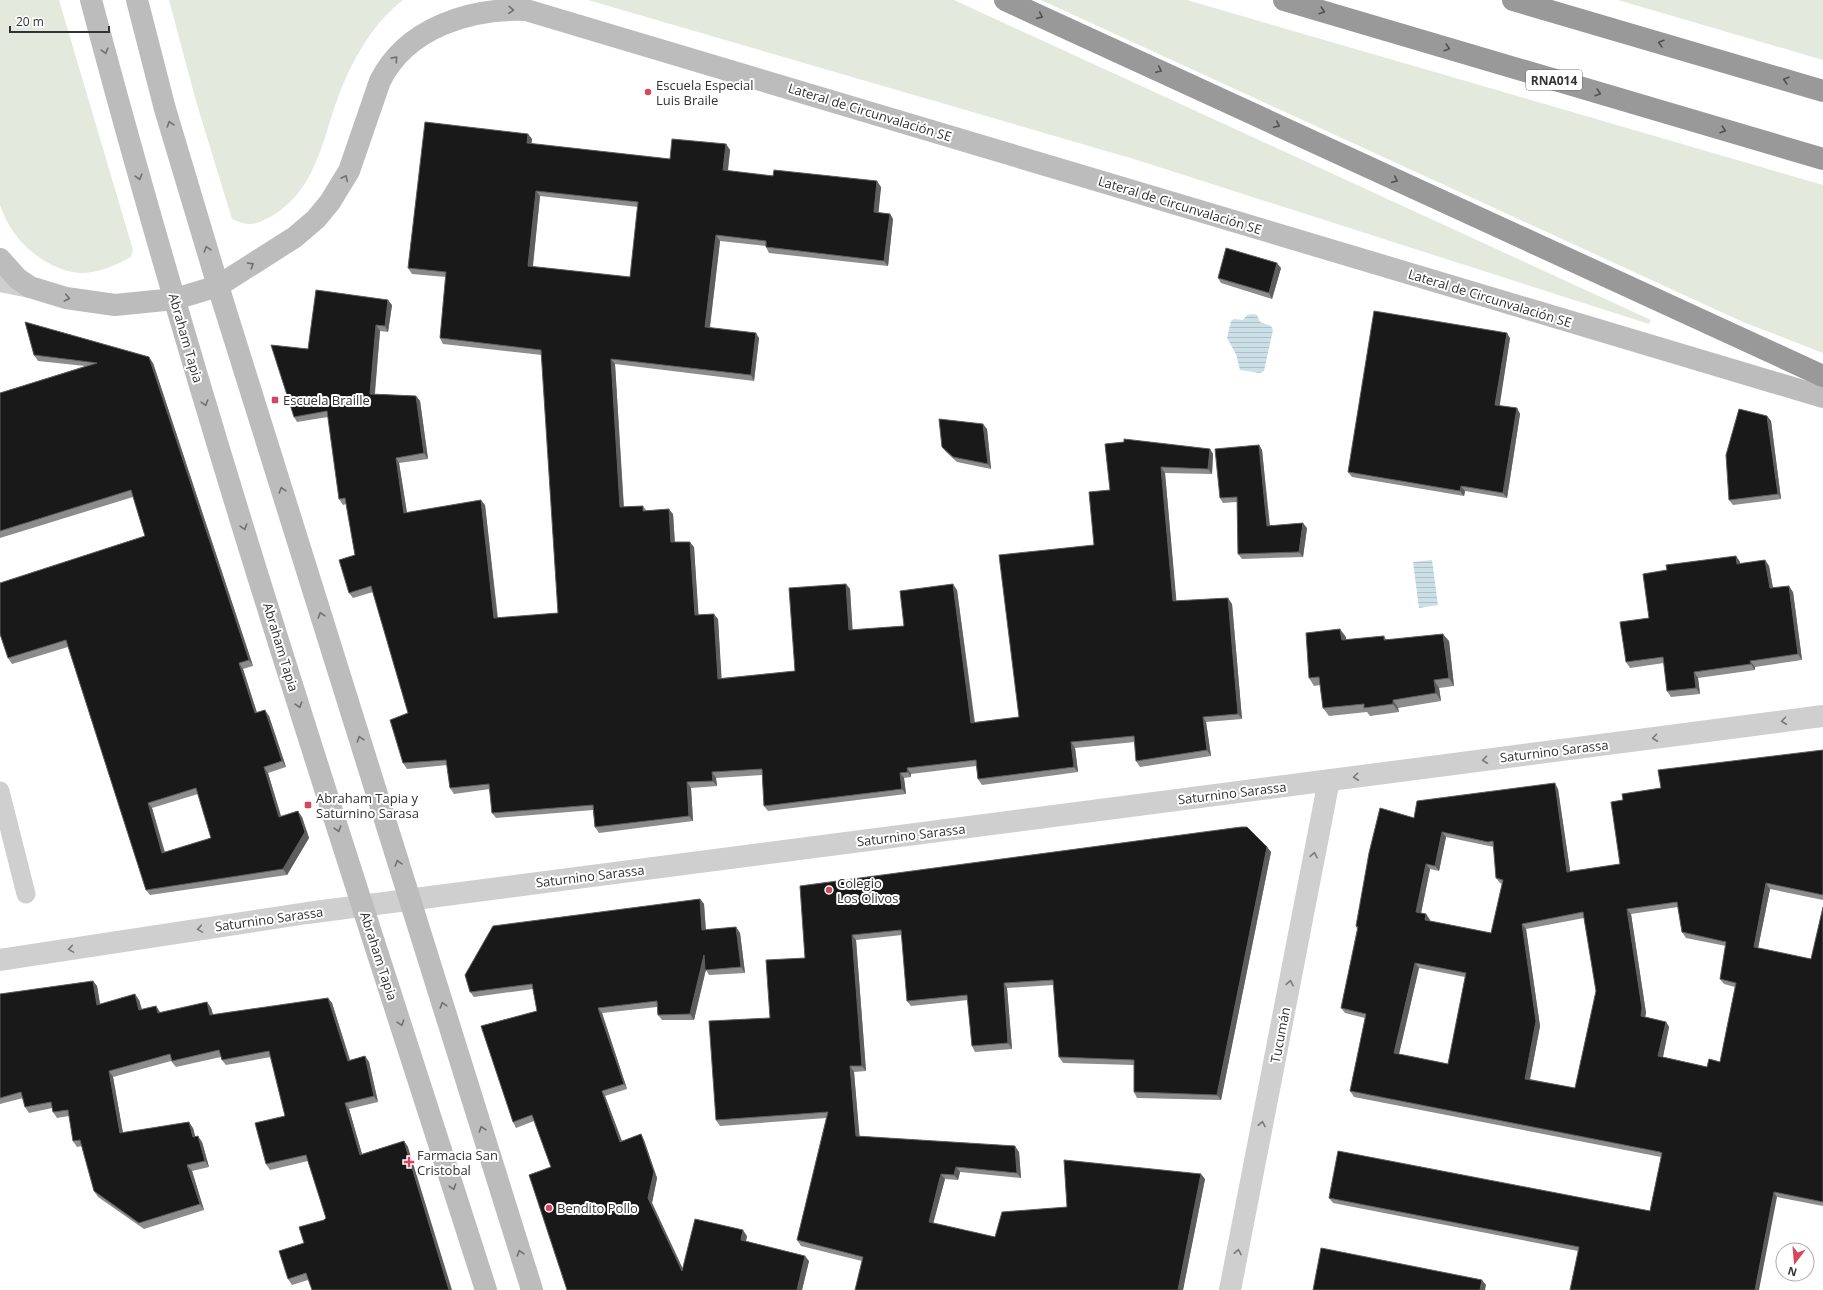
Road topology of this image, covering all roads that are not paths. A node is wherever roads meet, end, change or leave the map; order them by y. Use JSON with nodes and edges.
{"nodes":[{"id":1,"x":91,"y":0,"type":"edge"},
{"id":2,"x":137,"y":0,"type":"edge"},
{"id":3,"x":1005,"y":0,"type":"edge"},
{"id":4,"x":1284,"y":0,"type":"edge"},
{"id":5,"x":1513,"y":0,"type":"edge"},
{"id":6,"x":1823,"y":91,"type":"edge"},
{"id":7,"x":1823,"y":159,"type":"edge"},
{"id":8,"x":0,"y":259,"type":"edge"},
{"id":9,"x":0,"y":281,"type":"edge"},
{"id":10,"x":218,"y":286,"type":"junction"},
{"id":11,"x":30,"y":287,"type":"junction"},
{"id":12,"x":174,"y":299,"type":"junction"},
{"id":13,"x":1823,"y":376,"type":"edge"},
{"id":14,"x":1823,"y":397,"type":"edge"},
{"id":15,"x":1823,"y":716,"type":"edge"},
{"id":16,"x":1329,"y":780,"type":"junction"},
{"id":17,"x":0,"y":791,"type":"edge"},
{"id":18,"x":26,"y":894,"type":"dead end"},
{"id":19,"x":410,"y":900,"type":"junction"},
{"id":20,"x":363,"y":906,"type":"junction"},
{"id":21,"x":0,"y":960,"type":"edge"},
{"id":22,"x":486,"y":1290,"type":"edge"},
{"id":23,"x":532,"y":1290,"type":"edge"},
{"id":24,"x":1230,"y":1290,"type":"edge"}],
"edges":[{"from":1,"to":12,"type":"main road","name":"Abraham Tapia","one_way":true},
{"from":10,"to":2,"type":"main road","one_way":true},
{"from":3,"to":13,"type":"highway","one_way":true},
{"from":4,"to":7,"type":"highway","number":"RNA014","one_way":true},
{"from":6,"to":5,"type":"highway","one_way":true},
{"from":8,"to":11,"type":"main road"},
{"from":9,"to":11,"type":"street"},
{"from":10,"to":12,"type":"main road","name":"Lateral de Circunvalación SE"},
{"from":10,"to":14,"type":"main road","name":"Lateral de Circunvalación SE","one_way":true},
{"from":19,"to":10,"type":"main road","one_way":true},
{"from":11,"to":12,"type":"main road","name":"Lateral de Circunvalación SE","one_way":true},
{"from":12,"to":20,"type":"main road","name":"Abraham Tapia","one_way":true},
{"from":15,"to":16,"type":"street","name":"Saturnino Sarassa","one_way":true},
{"from":16,"to":19,"type":"street","name":"Saturnino Sarassa"},
{"from":24,"to":16,"type":"street","name":"Tucumán","one_way":true},
{"from":17,"to":18,"type":"lane"},
{"from":19,"to":20,"type":"street","name":"Saturnino Sarassa"},
{"from":23,"to":19,"type":"main road","one_way":true},
{"from":20,"to":21,"type":"street","name":"Saturnino Sarassa","one_way":true},
{"from":20,"to":22,"type":"main road","name":"Abraham Tapia","one_way":true}]}
